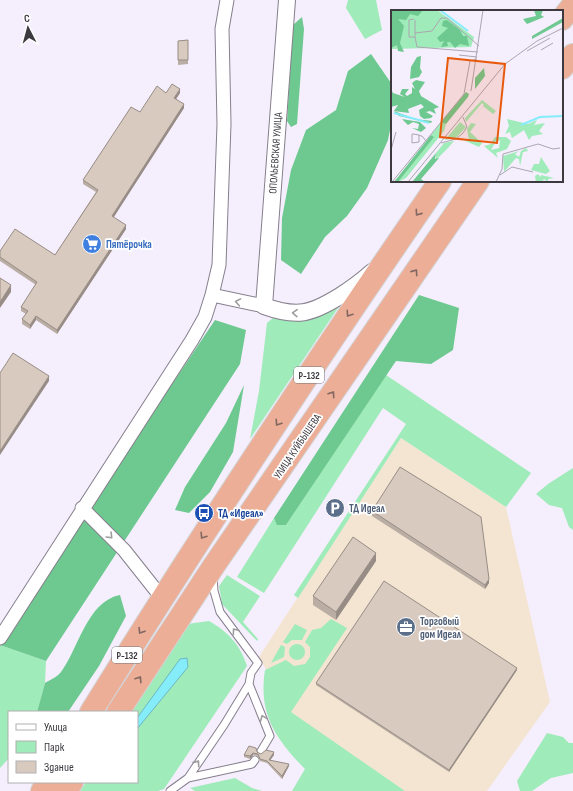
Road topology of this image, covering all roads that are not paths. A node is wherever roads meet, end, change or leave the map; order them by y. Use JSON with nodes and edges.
{"nodes":[{"id":1,"x":227,"y":0,"type":"edge"},
{"id":2,"x":286,"y":0,"type":"edge"},
{"id":3,"x":573,"y":5,"type":"edge"},
{"id":4,"x":563,"y":18,"type":"edge"},
{"id":5,"x":573,"y":55,"type":"edge"},
{"id":6,"x":563,"y":67,"type":"edge"},
{"id":7,"x":439,"y":182,"type":"edge"},
{"id":8,"x":477,"y":182,"type":"edge"},
{"id":9,"x":386,"y":258,"type":"junction"},
{"id":10,"x":212,"y":296,"type":"junction"},
{"id":11,"x":264,"y":306,"type":"junction"},
{"id":12,"x":82,"y":508,"type":"junction"},
{"id":13,"x":213,"y":568,"type":"junction"},
{"id":14,"x":162,"y":598,"type":"junction"},
{"id":15,"x":0,"y":638,"type":"edge"},
{"id":16,"x":249,"y":684,"type":"junction"},
{"id":17,"x":92,"y":711,"type":"edge"},
{"id":18,"x":119,"y":711,"type":"edge"},
{"id":19,"x":261,"y":751,"type":"dead end"},
{"id":20,"x":255,"y":760,"type":"dead end"},
{"id":21,"x":188,"y":778,"type":"junction"},
{"id":22,"x":170,"y":791,"type":"edge"}],
"edges":[{"from":1,"to":10,"type":"street"},
{"from":2,"to":11,"type":"street","name":"ОПОЛЬЕВСКАЯ УЛИЦА"},
{"from":3,"to":4,"type":"highway"},
{"from":5,"to":6,"type":"highway"},
{"from":7,"to":9,"type":"highway","number":"Р-132","one_way":true},
{"from":13,"to":8,"type":"highway","name":"УЛИЦА КУЙБЫШЕВА","number":"Р-132","one_way":true},
{"from":9,"to":11,"type":"street","one_way":true},
{"from":9,"to":14,"type":"highway","number":"Р-132","one_way":true},
{"from":11,"to":10,"type":"street","one_way":true},
{"from":10,"to":12,"type":"street"},
{"from":12,"to":14,"type":"street","one_way":true},
{"from":12,"to":15,"type":"street"},
{"from":16,"to":13,"type":"lane","one_way":true},
{"from":18,"to":13,"type":"highway","name":"УЛИЦА КУЙБЫШЕВА","number":"Р-132","one_way":true},
{"from":14,"to":17,"type":"highway","number":"Р-132","one_way":true},
{"from":19,"to":16,"type":"lane","one_way":true},
{"from":21,"to":16,"type":"lane","one_way":true},
{"from":20,"to":21,"type":"lane"},
{"from":21,"to":22,"type":"lane"}]}
